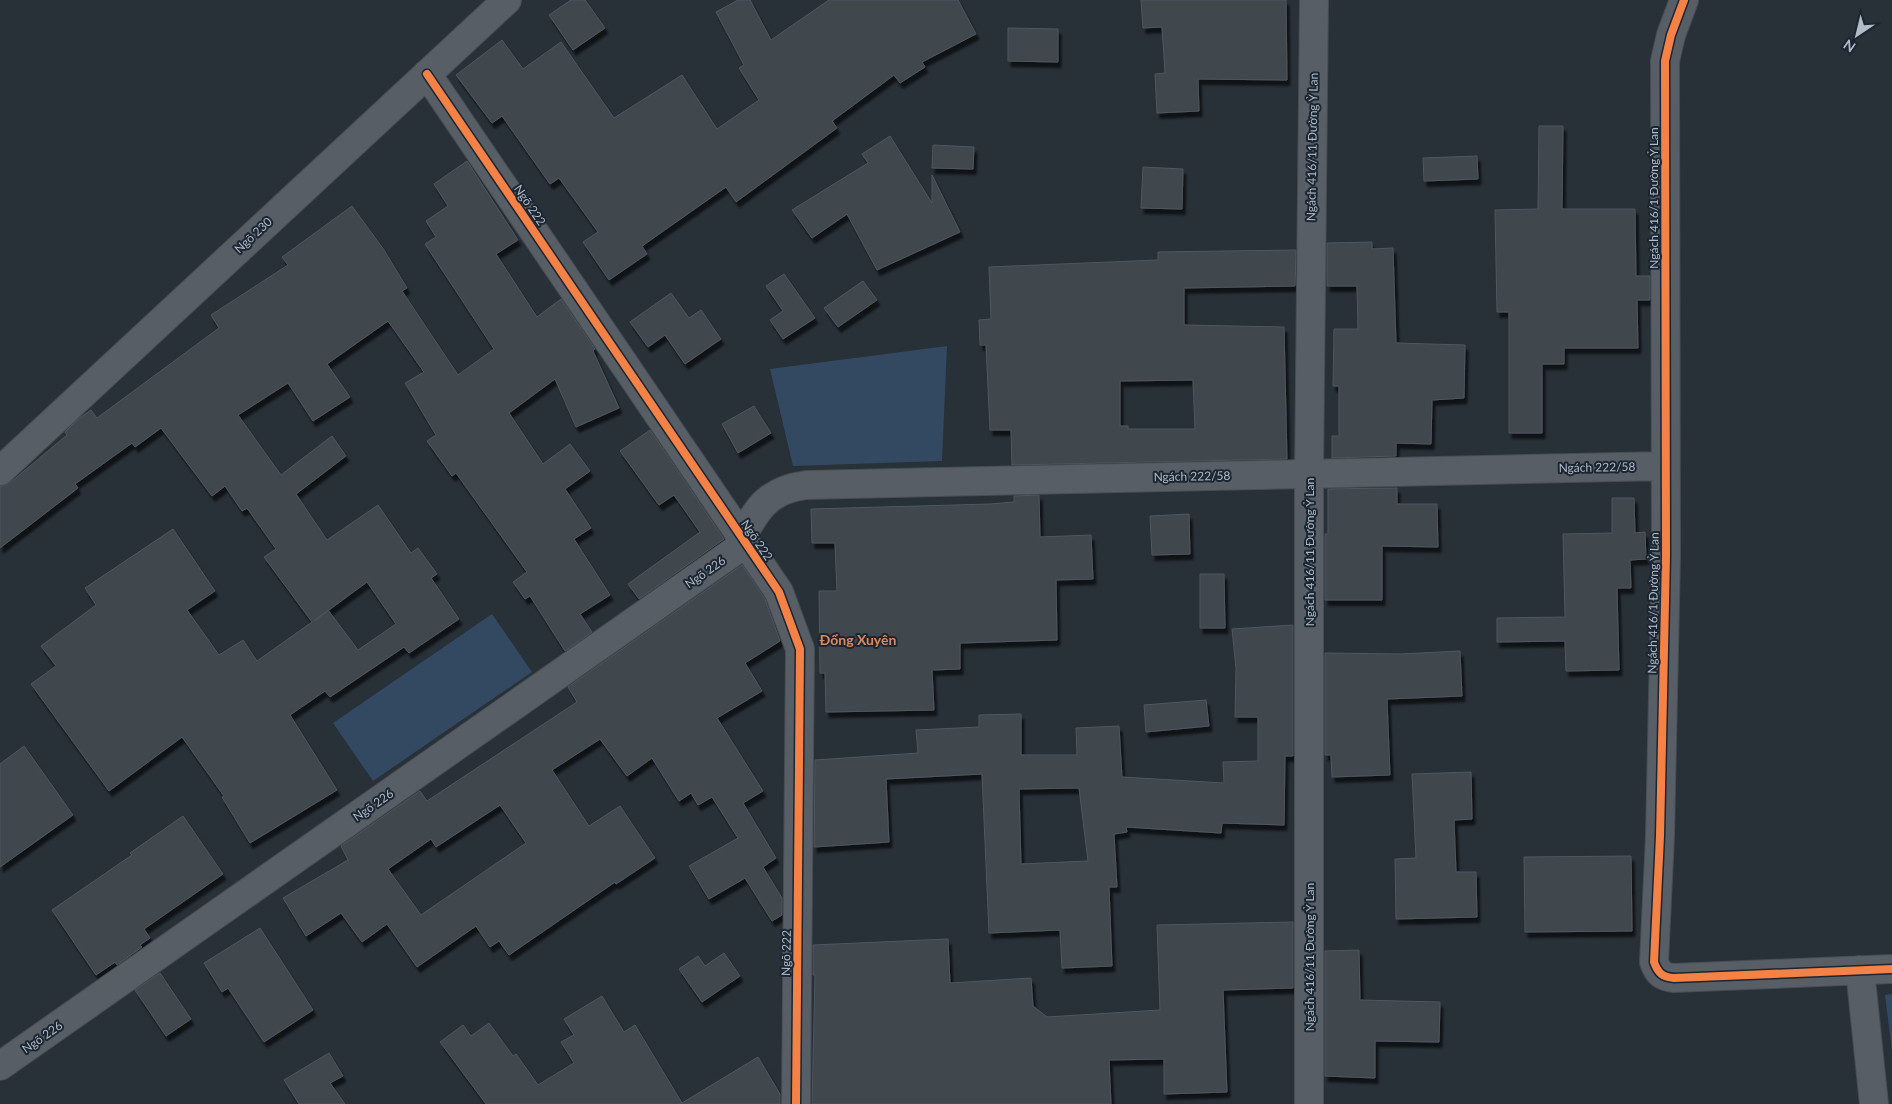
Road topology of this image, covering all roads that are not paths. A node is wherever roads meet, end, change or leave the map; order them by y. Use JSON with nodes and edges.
{"nodes":[{"id":1,"x":507,"y":0,"type":"edge"},
{"id":2,"x":1314,"y":0,"type":"edge"},
{"id":3,"x":1684,"y":0,"type":"edge"},
{"id":4,"x":427,"y":74,"type":"junction"},
{"id":5,"x":1665,"y":466,"type":"junction"},
{"id":6,"x":0,"y":471,"type":"edge"},
{"id":7,"x":1309,"y":474,"type":"junction"},
{"id":8,"x":744,"y":540,"type":"junction"},
{"id":9,"x":1892,"y":969,"type":"edge"},
{"id":10,"x":1860,"y":970,"type":"junction"},
{"id":11,"x":0,"y":1066,"type":"edge"},
{"id":12,"x":796,"y":1104,"type":"edge"},
{"id":13,"x":1310,"y":1104,"type":"edge"},
{"id":14,"x":1874,"y":1104,"type":"edge"}],
"edges":[{"from":1,"to":4,"type":"street","name":"Ngõ 230"},
{"from":2,"to":7,"type":"street","name":"Ngách 416/11 Đường Ỷ Lan"},
{"from":3,"to":5,"type":"street","name":"Ngách 416/1 Đường Ỷ Lan"},
{"from":4,"to":6,"type":"street","name":"Ngõ 230"},
{"from":4,"to":8,"type":"street","name":"Ngõ 222"},
{"from":5,"to":7,"type":"street","name":"Ngách 222/58"},
{"from":5,"to":10,"type":"street","name":"Ngách 416/1 Đường Ỷ Lan"},
{"from":7,"to":8,"type":"street","name":"Ngách 222/58"},
{"from":7,"to":13,"type":"street","name":"Ngách 416/11 Đường Ỷ Lan"},
{"from":8,"to":11,"type":"street","name":"Ngõ 226"},
{"from":8,"to":12,"type":"street","name":"Ngõ 222"},
{"from":9,"to":10,"type":"street","name":"Ngách 416/1 Đường Ỷ Lan"},
{"from":10,"to":14,"type":"street"}]}
